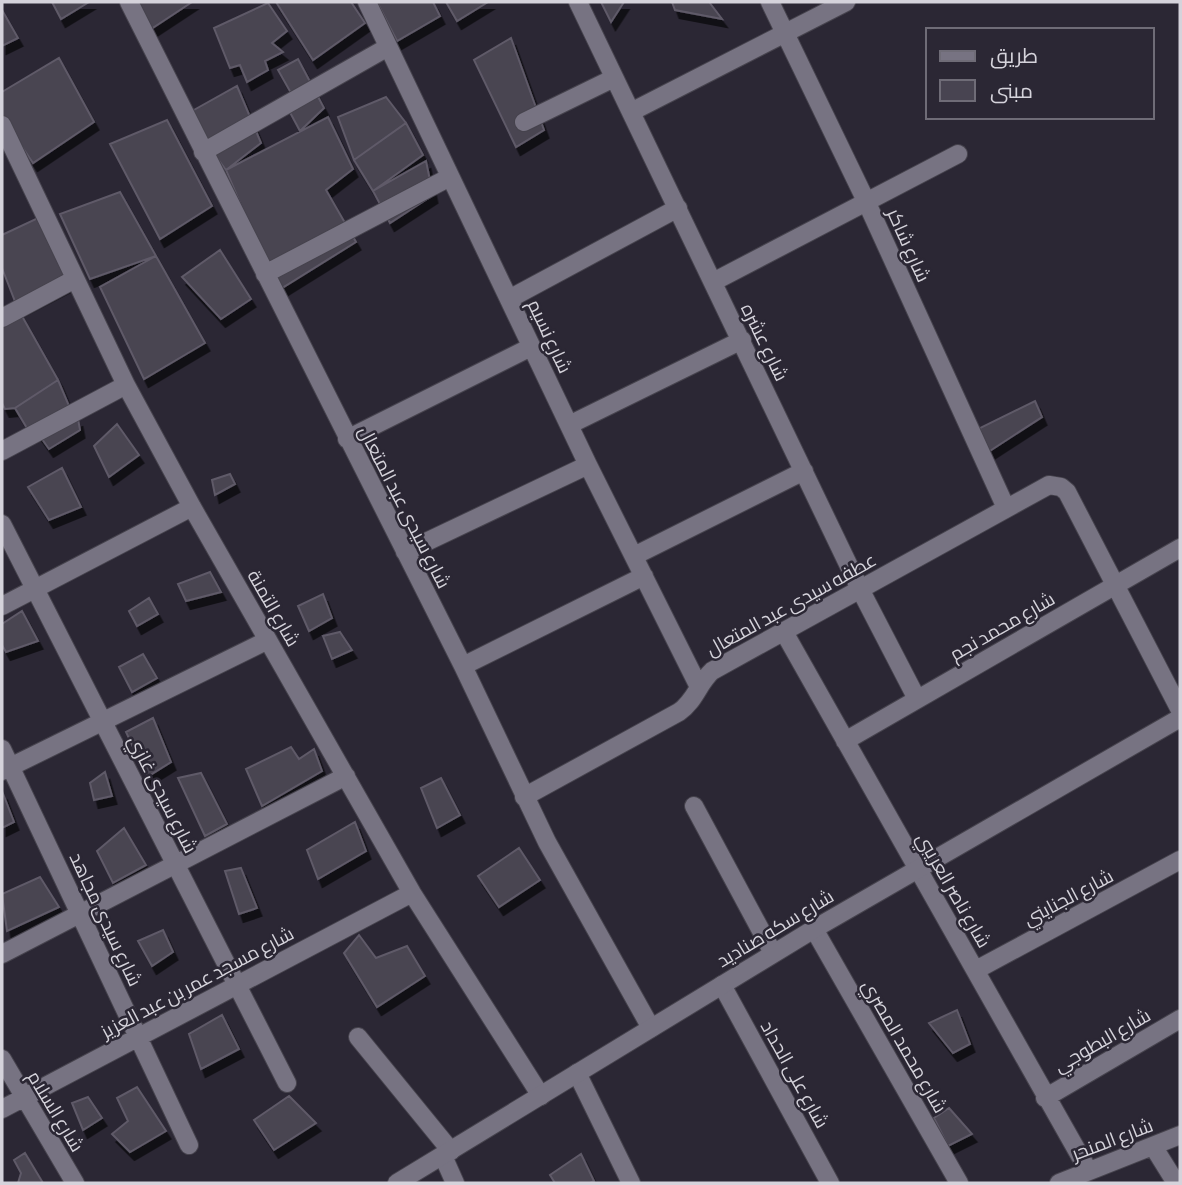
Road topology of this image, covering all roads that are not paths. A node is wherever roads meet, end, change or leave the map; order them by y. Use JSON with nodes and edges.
{"nodes":[{"id":1,"x":367,"y":2,"type":"edge"},
{"id":2,"x":578,"y":2,"type":"edge"},
{"id":3,"x":770,"y":2,"type":"edge"},
{"id":4,"x":846,"y":2,"type":"edge"},
{"id":5,"x":136,"y":4,"type":"edge"},
{"id":6,"x":785,"y":33,"type":"junction"},
{"id":7,"x":388,"y":47,"type":"junction"},
{"id":8,"x":614,"y":78,"type":"junction"},
{"id":9,"x":631,"y":112,"type":"junction"},
{"id":10,"x":524,"y":122,"type":"dead end"},
{"id":11,"x":2,"y":125,"type":"edge"},
{"id":12,"x":203,"y":152,"type":"junction"},
{"id":13,"x":958,"y":154,"type":"dead end"},
{"id":14,"x":450,"y":177,"type":"junction"},
{"id":15,"x":866,"y":201,"type":"junction"},
{"id":16,"x":678,"y":208,"type":"junction"},
{"id":17,"x":264,"y":274,"type":"junction"},
{"id":18,"x":75,"y":279,"type":"junction"},
{"id":19,"x":713,"y":282,"type":"junction"},
{"id":20,"x":509,"y":299,"type":"junction"},
{"id":21,"x":2,"y":318,"type":"edge"},
{"id":22,"x":741,"y":340,"type":"junction"},
{"id":23,"x":531,"y":347,"type":"junction"},
{"id":24,"x":126,"y":385,"type":"junction"},
{"id":25,"x":569,"y":425,"type":"junction"},
{"id":26,"x":347,"y":439,"type":"junction"},
{"id":27,"x":2,"y":450,"type":"edge"},
{"id":28,"x":588,"y":466,"type":"junction"},
{"id":29,"x":804,"y":471,"type":"junction"},
{"id":30,"x":192,"y":507,"type":"junction"},
{"id":31,"x":1006,"y":508,"type":"junction"},
{"id":32,"x":2,"y":524,"type":"edge"},
{"id":33,"x":1180,"y":548,"type":"edge"},
{"id":34,"x":405,"y":552,"type":"junction"},
{"id":35,"x":634,"y":556,"type":"junction"},
{"id":36,"x":644,"y":576,"type":"junction"},
{"id":37,"x":1116,"y":585,"type":"junction"},
{"id":38,"x":34,"y":589,"type":"junction"},
{"id":39,"x":860,"y":589,"type":"junction"},
{"id":40,"x":2,"y":606,"type":"edge"},
{"id":41,"x":784,"y":632,"type":"junction"},
{"id":42,"x":268,"y":640,"type":"junction"},
{"id":43,"x":463,"y":666,"type":"junction"},
{"id":44,"x":699,"y":687,"type":"junction"},
{"id":45,"x":917,"y":699,"type":"junction"},
{"id":46,"x":1180,"y":710,"type":"edge"},
{"id":47,"x":1180,"y":718,"type":"edge"},
{"id":48,"x":102,"y":722,"type":"junction"},
{"id":49,"x":845,"y":741,"type":"junction"},
{"id":50,"x":2,"y":749,"type":"edge"},
{"id":51,"x":6,"y":769,"type":"edge"},
{"id":52,"x":346,"y":776,"type":"junction"},
{"id":53,"x":524,"y":797,"type":"junction"},
{"id":54,"x":694,"y":806,"type":"dead end"},
{"id":55,"x":1180,"y":860,"type":"edge"},
{"id":56,"x":175,"y":864,"type":"junction"},
{"id":57,"x":917,"y":868,"type":"junction"},
{"id":58,"x":412,"y":893,"type":"junction"},
{"id":59,"x":80,"y":913,"type":"junction"},
{"id":60,"x":814,"y":929,"type":"junction"},
{"id":61,"x":774,"y":953,"type":"junction"},
{"id":62,"x":2,"y":954,"type":"edge"},
{"id":63,"x":976,"y":970,"type":"junction"},
{"id":64,"x":237,"y":985,"type":"junction"},
{"id":65,"x":722,"y":985,"type":"junction"},
{"id":66,"x":1180,"y":1019,"type":"edge"},
{"id":67,"x":651,"y":1028,"type":"junction"},
{"id":68,"x":138,"y":1036,"type":"junction"},
{"id":69,"x":358,"y":1037,"type":"dead end"},
{"id":70,"x":2,"y":1059,"type":"edge"},
{"id":71,"x":577,"y":1073,"type":"junction"},
{"id":72,"x":287,"y":1083,"type":"dead end"},
{"id":73,"x":541,"y":1096,"type":"junction"},
{"id":74,"x":24,"y":1097,"type":"junction"},
{"id":75,"x":1045,"y":1098,"type":"junction"},
{"id":76,"x":2,"y":1109,"type":"edge"},
{"id":77,"x":1180,"y":1135,"type":"edge"},
{"id":78,"x":189,"y":1144,"type":"dead end"},
{"id":79,"x":1153,"y":1146,"type":"junction"},
{"id":80,"x":447,"y":1153,"type":"junction"},
{"id":81,"x":1088,"y":1170,"type":"junction"},
{"id":82,"x":75,"y":1183,"type":"edge"},
{"id":83,"x":397,"y":1183,"type":"edge"},
{"id":84,"x":455,"y":1183,"type":"edge"},
{"id":85,"x":631,"y":1183,"type":"edge"},
{"id":86,"x":830,"y":1183,"type":"edge"},
{"id":87,"x":959,"y":1183,"type":"edge"},
{"id":88,"x":1059,"y":1183,"type":"edge"},
{"id":89,"x":1176,"y":1183,"type":"edge"}],
"edges":[{"from":1,"to":7,"type":"street","name":"شارع نسيم"},
{"from":2,"to":8,"type":"street","name":"شارع عشره"},
{"from":3,"to":6,"type":"street","name":"شارع شاكر"},
{"from":4,"to":6,"type":"street"},
{"from":5,"to":12,"type":"street","name":"شارع سيدى عبد المتعال"},
{"from":6,"to":9,"type":"street"},
{"from":6,"to":15,"type":"street","name":"شارع شاكر"},
{"from":7,"to":12,"type":"street"},
{"from":7,"to":14,"type":"street","name":"شارع نسيم"},
{"from":8,"to":9,"type":"street","name":"شارع عشره"},
{"from":8,"to":10,"type":"street"},
{"from":9,"to":16,"type":"street","name":"شارع عشره"},
{"from":11,"to":18,"type":"street","name":"شارع التمنة"},
{"from":12,"to":17,"type":"street","name":"شارع سيدى عبد المتعال"},
{"from":13,"to":15,"type":"street"},
{"from":14,"to":17,"type":"street"},
{"from":14,"to":20,"type":"street","name":"شارع نسيم"},
{"from":15,"to":19,"type":"street"},
{"from":15,"to":31,"type":"street","name":"شارع شاكر"},
{"from":16,"to":19,"type":"street","name":"شارع عشره"},
{"from":16,"to":20,"type":"street"},
{"from":17,"to":26,"type":"street","name":"شارع سيدى عبد المتعال"},
{"from":18,"to":21,"type":"street"},
{"from":18,"to":24,"type":"street","name":"شارع التمنة"},
{"from":19,"to":22,"type":"street","name":"شارع عشره"},
{"from":20,"to":23,"type":"street","name":"شارع نسيم"},
{"from":22,"to":25,"type":"street"},
{"from":22,"to":29,"type":"street","name":"شارع عشره"},
{"from":23,"to":25,"type":"street","name":"شارع نسيم"},
{"from":23,"to":26,"type":"street"},
{"from":24,"to":27,"type":"street"},
{"from":24,"to":30,"type":"street","name":"شارع التمنة"},
{"from":25,"to":28,"type":"street","name":"شارع نسيم"},
{"from":26,"to":34,"type":"street","name":"شارع سيدى عبد المتعال"},
{"from":28,"to":34,"type":"street"},
{"from":28,"to":35,"type":"street","name":"شارع نسيم"},
{"from":29,"to":35,"type":"street"},
{"from":29,"to":39,"type":"street","name":"شارع عشره"},
{"from":30,"to":38,"type":"street"},
{"from":30,"to":42,"type":"street","name":"شارع التمنة"},
{"from":31,"to":37,"type":"street","name":"عطفه سيدى عبد المتعال"},
{"from":31,"to":39,"type":"street","name":"عطفه سيدى عبد المتعال"},
{"from":32,"to":38,"type":"street","name":"شارع سيدى غازي"},
{"from":33,"to":37,"type":"street","name":"شارع محمد نجم"},
{"from":34,"to":43,"type":"street","name":"شارع سيدى عبد المتعال"},
{"from":35,"to":36,"type":"street","name":"شارع نسيم"},
{"from":36,"to":43,"type":"street"},
{"from":36,"to":44,"type":"street","name":"شارع نسيم"},
{"from":37,"to":45,"type":"street","name":"شارع محمد نجم"},
{"from":37,"to":46,"type":"street"},
{"from":38,"to":40,"type":"street"},
{"from":38,"to":48,"type":"street","name":"شارع سيدى غازي"},
{"from":39,"to":41,"type":"street","name":"عطفه سيدى عبد المتعال"},
{"from":39,"to":45,"type":"street","name":"شارع عشره"},
{"from":41,"to":44,"type":"street","name":"عطفه سيدى عبد المتعال"},
{"from":41,"to":49,"type":"street","name":"شارع ناصر العريبي"},
{"from":42,"to":48,"type":"street"},
{"from":42,"to":52,"type":"street","name":"شارع التمنة"},
{"from":43,"to":53,"type":"street","name":"شارع سيدى عبد المتعال"},
{"from":44,"to":53,"type":"street","name":"عطفه سيدى عبد المتعال"},
{"from":45,"to":49,"type":"street","name":"شارع محمد نجم"},
{"from":47,"to":57,"type":"street","name":"شارع سكه صناديد"},
{"from":48,"to":51,"type":"street"},
{"from":48,"to":56,"type":"street","name":"شارع سيدى غازي"},
{"from":49,"to":57,"type":"street","name":"شارع ناصر العريبي"},
{"from":50,"to":51,"type":"street","name":"شارع سيدى مجاهد"},
{"from":51,"to":59,"type":"street","name":"شارع سيدى مجاهد"},
{"from":52,"to":56,"type":"street"},
{"from":52,"to":58,"type":"street","name":"شارع التمنة"},
{"from":53,"to":67,"type":"street","name":"شارع سيدى عبد المتعال"},
{"from":54,"to":61,"type":"street"},
{"from":55,"to":63,"type":"street","name":"شارع الجنايني"},
{"from":56,"to":59,"type":"street"},
{"from":56,"to":64,"type":"street","name":"شارع سيدى غازي"},
{"from":57,"to":60,"type":"street","name":"شارع سكه صناديد"},
{"from":57,"to":63,"type":"street","name":"شارع ناصر العريبي"},
{"from":58,"to":64,"type":"street","name":"شارع مسجد عمر بن عبد العزيز"},
{"from":58,"to":73,"type":"street","name":"شارع التمنة"},
{"from":59,"to":62,"type":"street"},
{"from":59,"to":68,"type":"street","name":"شارع سيدى مجاهد"},
{"from":60,"to":61,"type":"street","name":"شارع سكه صناديد"},
{"from":60,"to":87,"type":"street","name":"شارع محمد المصري"},
{"from":61,"to":65,"type":"street","name":"شارع سكه صناديد"},
{"from":63,"to":75,"type":"street","name":"شارع ناصر العريبي"},
{"from":64,"to":68,"type":"street","name":"شارع مسجد عمر بن عبد العزيز"},
{"from":64,"to":72,"type":"street","name":"شارع سيدى غازي"},
{"from":65,"to":67,"type":"street","name":"شارع سكه صناديد"},
{"from":65,"to":86,"type":"street","name":"شارع على الحداد"},
{"from":66,"to":75,"type":"street","name":"شارع البطوجي"},
{"from":67,"to":71,"type":"street","name":"شارع سكه صناديد"},
{"from":68,"to":74,"type":"street","name":"شارع مسجد عمر بن عبد العزيز"},
{"from":68,"to":78,"type":"street","name":"شارع سيدى مجاهد"},
{"from":69,"to":80,"type":"street"},
{"from":70,"to":74,"type":"street","name":"شارع السلام"},
{"from":71,"to":73,"type":"street","name":"شارع سكه صناديد"},
{"from":71,"to":85,"type":"street"},
{"from":73,"to":80,"type":"street","name":"شارع سكه صناديد"},
{"from":74,"to":76,"type":"street","name":"شارع مسجد عمر بن عبد العزيز"},
{"from":74,"to":82,"type":"street","name":"شارع السلام"},
{"from":75,"to":81,"type":"street","name":"شارع ناصر العريبي"},
{"from":77,"to":79,"type":"street","name":"شارع المنحر"},
{"from":79,"to":81,"type":"street","name":"شارع المنحر"},
{"from":79,"to":89,"type":"street"},
{"from":80,"to":83,"type":"street","name":"شارع سكه صناديد"},
{"from":80,"to":84,"type":"street"},
{"from":81,"to":88,"type":"street","name":"شارع المنحر"}]}
